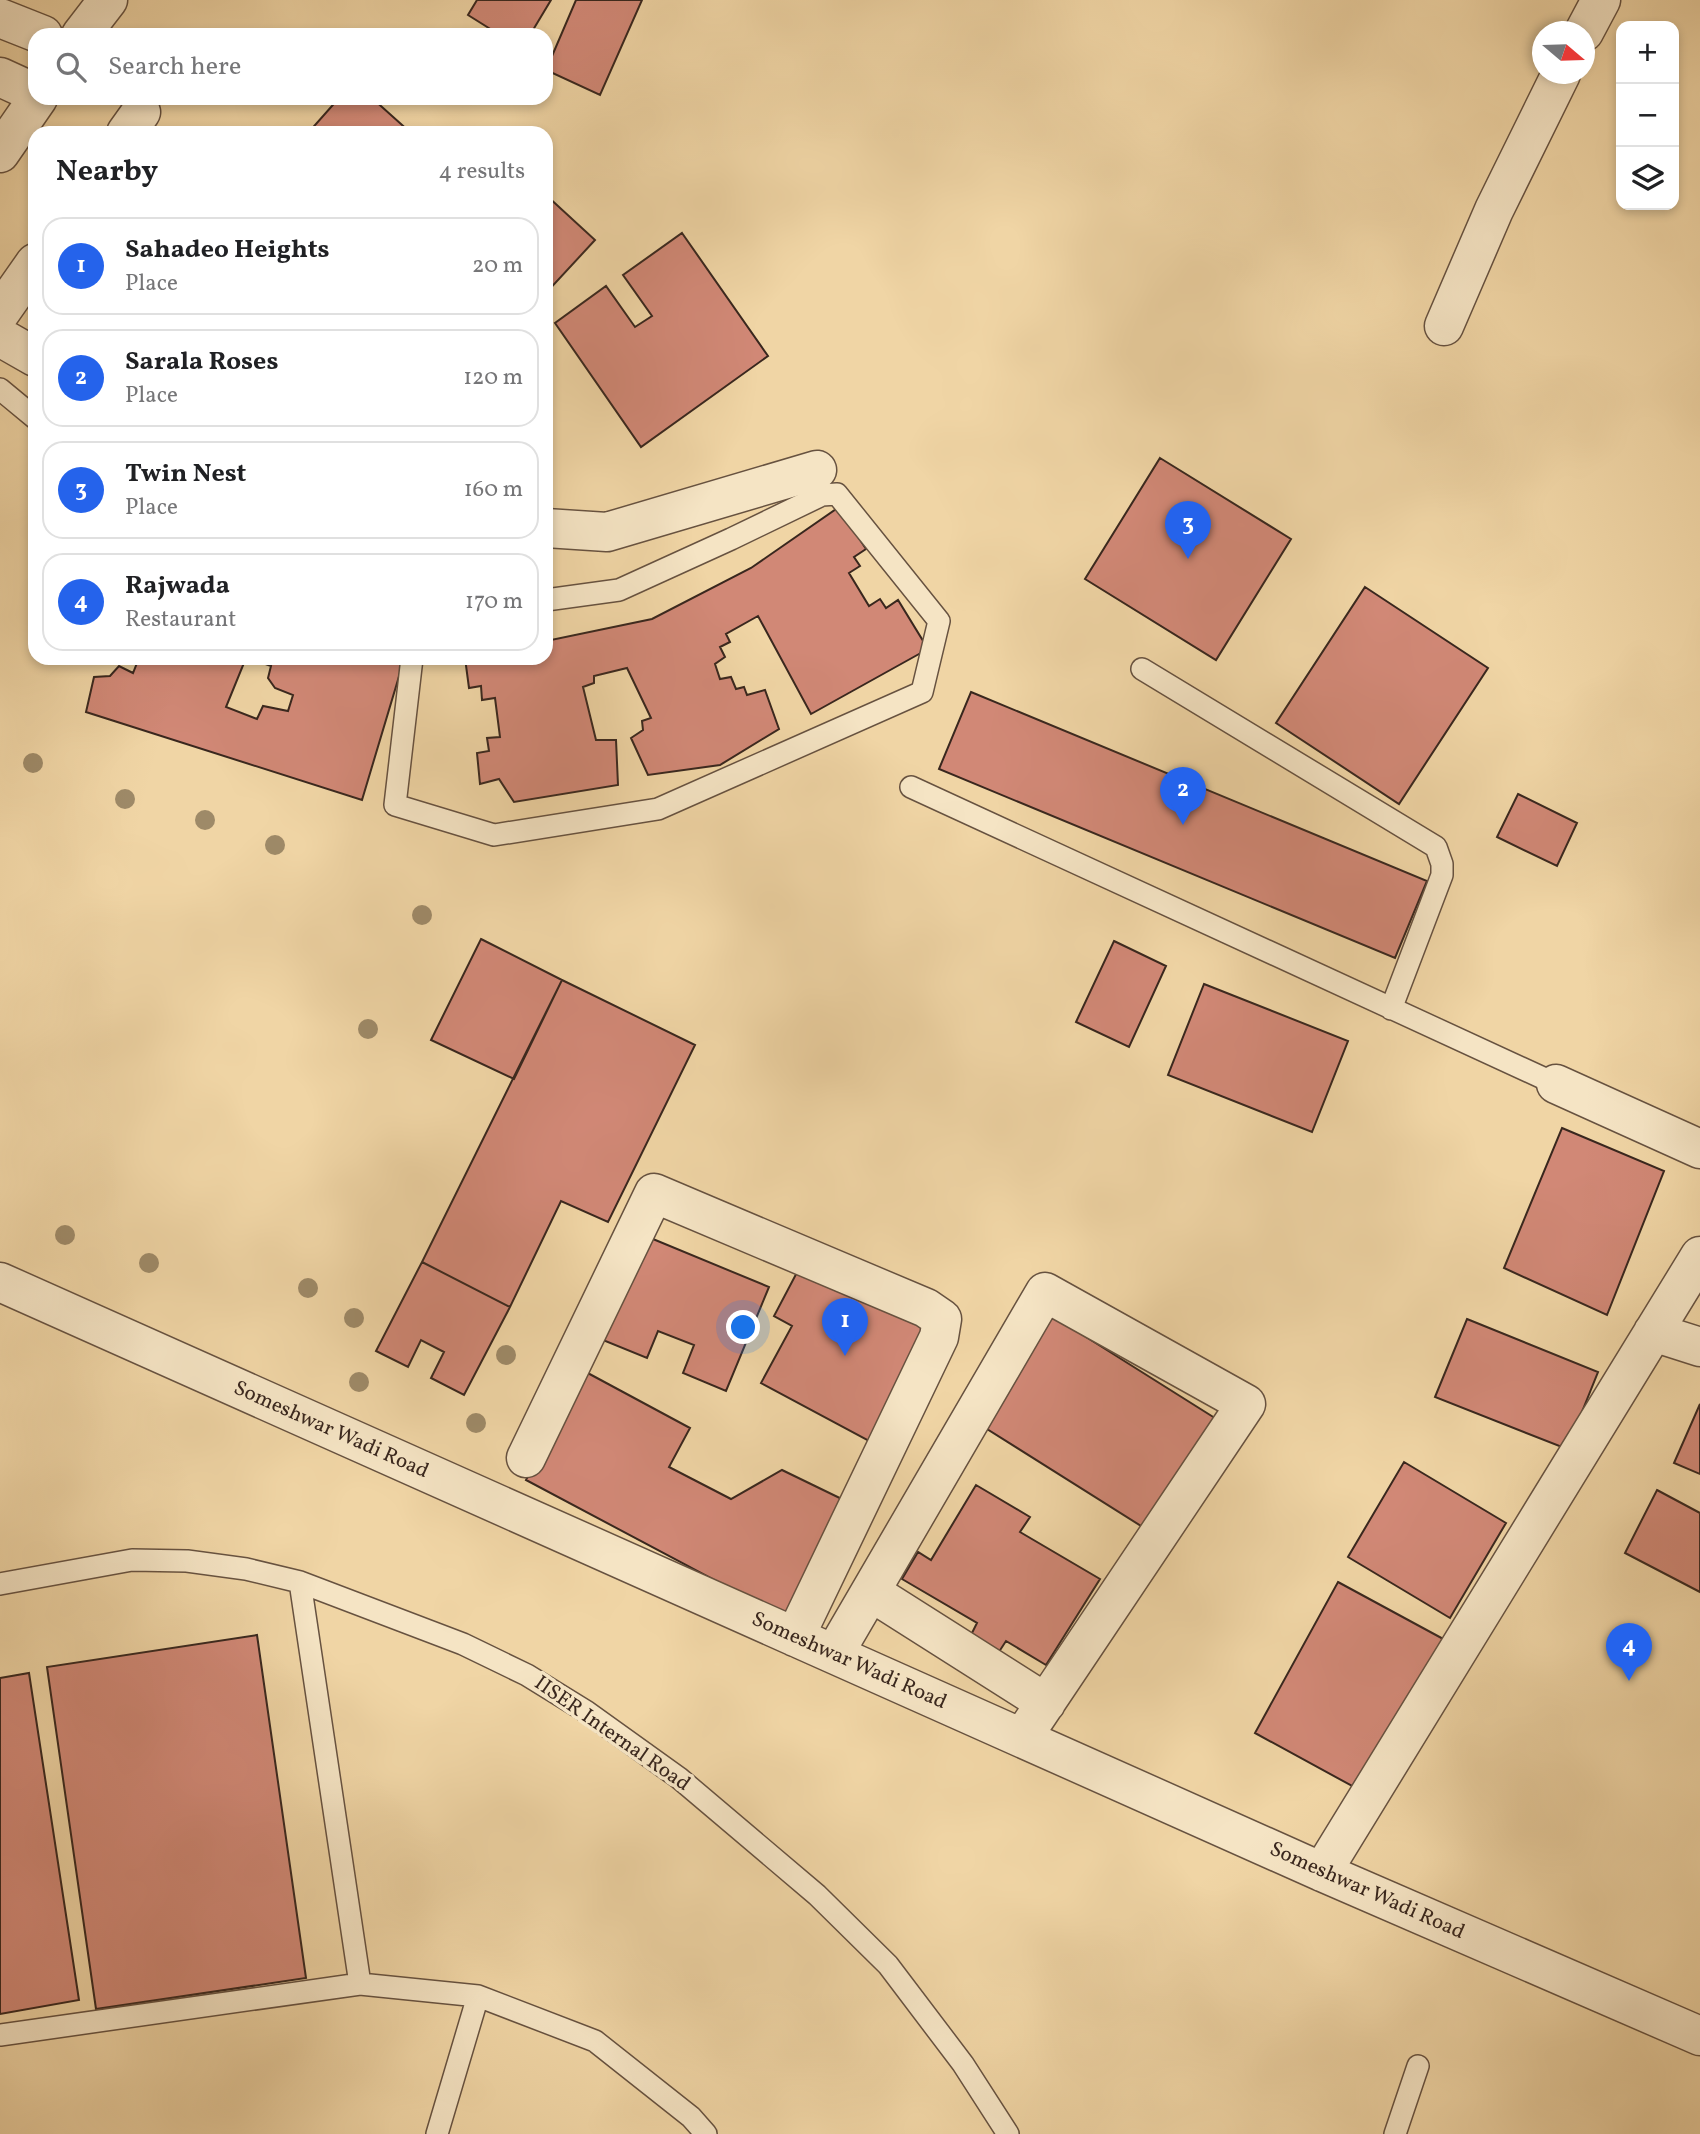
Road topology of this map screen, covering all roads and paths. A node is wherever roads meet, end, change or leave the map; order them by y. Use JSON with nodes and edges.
{"nodes":[{"id":1,"x":108,"y":0,"type":"edge"},
{"id":2,"x":1601,"y":0,"type":"edge"},
{"id":3,"x":0,"y":18,"type":"edge"},
{"id":4,"x":1590,"y":21,"type":"edge"},
{"id":5,"x":86,"y":28,"type":"edge"},
{"id":6,"x":28,"y":29,"type":"edge"},
{"id":7,"x":0,"y":77,"type":"edge"},
{"id":8,"x":1556,"y":84,"type":"edge"},
{"id":9,"x":28,"y":90,"type":"edge"},
{"id":10,"x":32,"y":105,"type":"edge"},
{"id":11,"x":0,"y":153,"type":"edge"},
{"id":12,"x":28,"y":273,"type":"edge"},
{"id":13,"x":0,"y":313,"type":"edge"},
{"id":14,"x":1444,"y":326,"type":"dead end"},
{"id":15,"x":0,"y":337,"type":"edge"},
{"id":16,"x":28,"y":352,"type":"edge"},
{"id":17,"x":0,"y":389,"type":"edge"},
{"id":18,"x":28,"y":412,"type":"edge"},
{"id":19,"x":817,"y":470,"type":"dead end"},
{"id":20,"x":553,"y":528,"type":"edge"},
{"id":21,"x":553,"y":599,"type":"edge"},
{"id":22,"x":411,"y":665,"type":"edge"},
{"id":23,"x":1142,"y":668,"type":"dead end"},
{"id":24,"x":911,"y":787,"type":"dead end"},
{"id":25,"x":1391,"y":1009,"type":"junction"},
{"id":26,"x":1556,"y":1084,"type":"joint"},
{"id":27,"x":1700,"y":1149,"type":"edge"},
{"id":28,"x":1700,"y":1255,"type":"edge"},
{"id":29,"x":0,"y":1282,"type":"edge"},
{"id":30,"x":1653,"y":1332,"type":"junction"},
{"id":31,"x":1700,"y":1347,"type":"edge"},
{"id":32,"x":526,"y":1458,"type":"dead end"},
{"id":33,"x":300,"y":1582,"type":"junction"},
{"id":34,"x":0,"y":1584,"type":"edge"},
{"id":35,"x":871,"y":1591,"type":"junction"},
{"id":36,"x":795,"y":1637,"type":"junction"},
{"id":37,"x":834,"y":1654,"type":"junction"},
{"id":38,"x":1046,"y":1703,"type":"junction"},
{"id":39,"x":1022,"y":1738,"type":"junction"},
{"id":40,"x":1322,"y":1872,"type":"junction"},
{"id":41,"x":360,"y":1984,"type":"junction"},
{"id":42,"x":478,"y":1996,"type":"junction"},
{"id":43,"x":0,"y":2035,"type":"edge"},
{"id":44,"x":1700,"y":2036,"type":"edge"},
{"id":45,"x":1418,"y":2066,"type":"dead end"},
{"id":46,"x":437,"y":2134,"type":"edge"},
{"id":47,"x":706,"y":2134,"type":"edge"},
{"id":48,"x":1008,"y":2134,"type":"edge"},
{"id":49,"x":1395,"y":2134,"type":"edge"}],
"edges":[{"from":1,"to":5,"type":"street"},
{"from":2,"to":4,"type":"street"},
{"from":3,"to":6,"type":"street"},
{"from":7,"to":9,"type":"street"},
{"from":8,"to":14,"type":"street"},
{"from":10,"to":11,"type":"street"},
{"from":12,"to":13,"type":"street"},
{"from":15,"to":16,"type":"street"},
{"from":17,"to":18,"type":"lane"},
{"from":19,"to":20,"type":"street"},
{"from":21,"to":22,"type":"lane"},
{"from":23,"to":25,"type":"lane"},
{"from":24,"to":25,"type":"lane"},
{"from":25,"to":26,"type":"lane"},
{"from":26,"to":27,"type":"street"},
{"from":28,"to":30,"type":"street"},
{"from":29,"to":36,"type":"street","name":"Someshwar Wadi Road"},
{"from":30,"to":31,"type":"street"},
{"from":30,"to":40,"type":"street"},
{"from":32,"to":36,"type":"street"},
{"from":33,"to":34,"type":"lane","name":"IISER Internal Road"},
{"from":33,"to":41,"type":"lane"},
{"from":33,"to":48,"type":"lane","name":"IISER Internal Road"},
{"from":35,"to":37,"type":"street"},
{"from":35,"to":38,"type":"street"},
{"from":35,"to":38,"type":"street"},
{"from":36,"to":37,"type":"street","name":"Someshwar Wadi Road"},
{"from":37,"to":39,"type":"street","name":"Someshwar Wadi Road"},
{"from":38,"to":39,"type":"street"},
{"from":39,"to":40,"type":"street","name":"Someshwar Wadi Road"},
{"from":40,"to":44,"type":"street","name":"Someshwar Wadi Road"},
{"from":41,"to":42,"type":"lane"},
{"from":41,"to":43,"type":"lane"},
{"from":42,"to":46,"type":"lane"},
{"from":42,"to":47,"type":"lane"},
{"from":45,"to":49,"type":"lane"}]}
